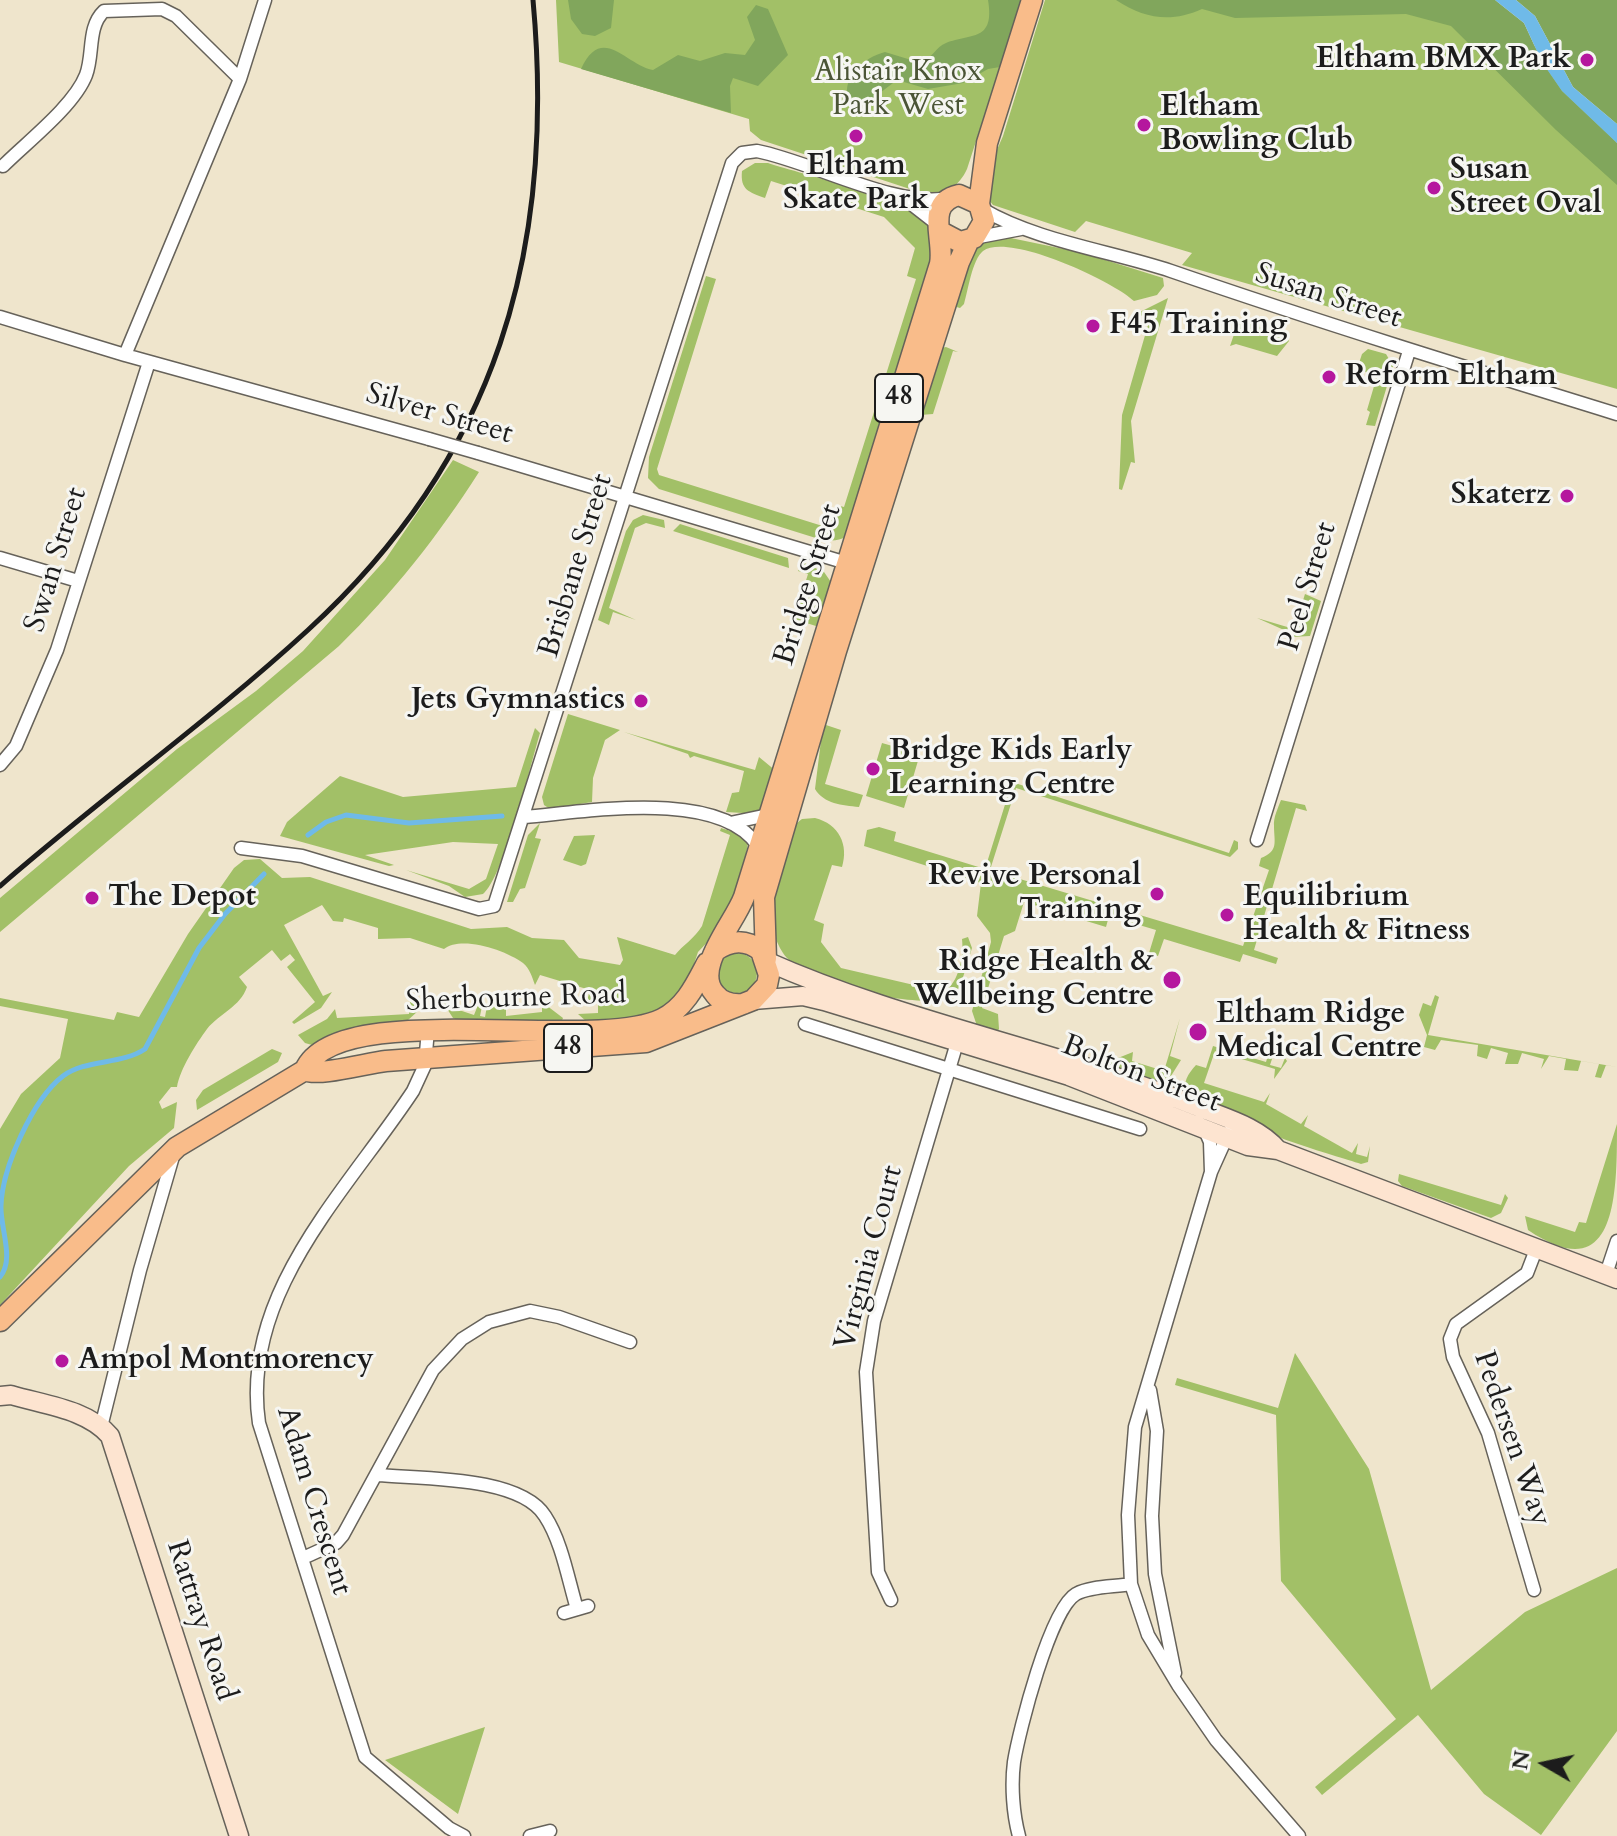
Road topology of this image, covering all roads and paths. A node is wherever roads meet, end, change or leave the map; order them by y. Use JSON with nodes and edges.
{"nodes":[{"id":1,"x":151,"y":0,"type":"edge"},
{"id":2,"x":265,"y":0,"type":"edge"},
{"id":3,"x":1032,"y":0,"type":"edge"},
{"id":4,"x":162,"y":9,"type":"junction"},
{"id":5,"x":240,"y":79,"type":"junction"},
{"id":6,"x":987,"y":143,"type":"junction"},
{"id":7,"x":3,"y":166,"type":"dead end"},
{"id":8,"x":901,"y":197,"type":"junction"},
{"id":9,"x":951,"y":197,"type":"junction"},
{"id":10,"x":980,"y":206,"type":"junction"},
{"id":11,"x":939,"y":228,"type":"junction"},
{"id":12,"x":1024,"y":229,"type":"junction"},
{"id":13,"x":972,"y":239,"type":"junction"},
{"id":14,"x":0,"y":317,"type":"edge"},
{"id":15,"x":1409,"y":351,"type":"junction"},
{"id":16,"x":125,"y":355,"type":"junction"},
{"id":17,"x":149,"y":362,"type":"junction"},
{"id":18,"x":1617,"y":414,"type":"edge"},
{"id":19,"x":627,"y":495,"type":"junction"},
{"id":20,"x":0,"y":558,"type":"edge"},
{"id":21,"x":855,"y":565,"type":"junction"},
{"id":22,"x":78,"y":581,"type":"junction"},
{"id":23,"x":0,"y":765,"type":"edge"},
{"id":24,"x":768,"y":815,"type":"junction"},
{"id":25,"x":525,"y":817,"type":"junction"},
{"id":26,"x":730,"y":823,"type":"junction"},
{"id":27,"x":1257,"y":840,"type":"dead end"},
{"id":28,"x":758,"y":846,"type":"junction"},
{"id":29,"x":241,"y":848,"type":"dead end"},
{"id":30,"x":712,"y":955,"type":"junction"},
{"id":31,"x":766,"y":960,"type":"junction"},
{"id":32,"x":748,"y":1002,"type":"junction"},
{"id":33,"x":805,"y":1024,"type":"dead end"},
{"id":34,"x":428,"y":1029,"type":"junction"},
{"id":35,"x":959,"y":1035,"type":"junction"},
{"id":36,"x":427,"y":1058,"type":"junction"},
{"id":37,"x":951,"y":1068,"type":"junction"},
{"id":38,"x":305,"y":1070,"type":"junction"},
{"id":39,"x":1225,"y":1118,"type":"junction"},
{"id":40,"x":1204,"y":1128,"type":"junction"},
{"id":41,"x":1140,"y":1129,"type":"dead end"},
{"id":42,"x":1228,"y":1138,"type":"junction"},
{"id":43,"x":177,"y":1147,"type":"junction"},
{"id":44,"x":1278,"y":1150,"type":"junction"},
{"id":45,"x":1211,"y":1172,"type":"junction"},
{"id":46,"x":1617,"y":1241,"type":"edge"},
{"id":47,"x":1537,"y":1247,"type":"junction"},
{"id":48,"x":1611,"y":1276,"type":"edge"},
{"id":49,"x":0,"y":1321,"type":"edge"},
{"id":50,"x":630,"y":1342,"type":"dead end"},
{"id":51,"x":1150,"y":1387,"type":"junction"},
{"id":52,"x":4,"y":1393,"type":"edge"},
{"id":53,"x":101,"y":1427,"type":"junction"},
{"id":54,"x":378,"y":1475,"type":"junction"},
{"id":55,"x":303,"y":1558,"type":"junction"},
{"id":56,"x":1131,"y":1584,"type":"junction"},
{"id":57,"x":1534,"y":1590,"type":"dead end"},
{"id":58,"x":891,"y":1600,"type":"dead end"},
{"id":59,"x":576,"y":1609,"type":"dead end"},
{"id":60,"x":1178,"y":1685,"type":"junction"},
{"id":61,"x":549,"y":1829,"type":"edge"},
{"id":62,"x":239,"y":1836,"type":"edge"},
{"id":63,"x":464,"y":1836,"type":"edge"},
{"id":64,"x":530,"y":1836,"type":"edge"},
{"id":65,"x":1019,"y":1836,"type":"edge"},
{"id":66,"x":1299,"y":1836,"type":"edge"}],
"edges":[{"from":1,"to":4,"type":"street"},
{"from":2,"to":5,"type":"street"},
{"from":3,"to":6,"type":"main road","number":"48"},
{"from":4,"to":5,"type":"street"},
{"from":4,"to":7,"type":"street"},
{"from":5,"to":16,"type":"street"},
{"from":6,"to":9,"type":"main road","number":"48"},
{"from":6,"to":10,"type":"main road","number":"48"},
{"from":8,"to":9,"type":"street","name":"Brisbane Street"},
{"from":8,"to":11,"type":"street","name":"Brisbane Street"},
{"from":8,"to":19,"type":"street","name":"Brisbane Street"},
{"from":9,"to":10,"type":"main road"},
{"from":9,"to":11,"type":"main road","number":"48"},
{"from":10,"to":12,"type":"street","name":"Susan Street"},
{"from":10,"to":13,"type":"main road","number":"48"},
{"from":11,"to":13,"type":"main road"},
{"from":11,"to":21,"type":"main road","name":"Bridge Street","number":"48"},
{"from":12,"to":13,"type":"street","name":"Susan Street"},
{"from":12,"to":15,"type":"street","name":"Susan Street"},
{"from":13,"to":21,"type":"main road","name":"Bridge Street","number":"48"},
{"from":14,"to":16,"type":"street","name":"Silver Street"},
{"from":15,"to":18,"type":"street","name":"Susan Street"},
{"from":15,"to":27,"type":"street","name":"Peel Street"},
{"from":16,"to":17,"type":"street","name":"Silver Street"},
{"from":17,"to":19,"type":"street","name":"Silver Street","bridge":true},
{"from":17,"to":22,"type":"street","name":"Swan Street"},
{"from":19,"to":21,"type":"street","name":"Silver Street"},
{"from":19,"to":25,"type":"street","name":"Brisbane Street"},
{"from":20,"to":22,"type":"street"},
{"from":21,"to":24,"type":"main road","name":"Bridge Street","number":"48"},
{"from":21,"to":31,"type":"main road","name":"Bridge Street","number":"48"},
{"from":22,"to":23,"type":"street","name":"Swan Street"},
{"from":24,"to":26,"type":"street"},
{"from":24,"to":28,"type":"main road","name":"Bridge Street","number":"48"},
{"from":25,"to":26,"type":"street"},
{"from":25,"to":29,"type":"street","name":"Brisbane Street"},
{"from":26,"to":28,"type":"street"},
{"from":28,"to":30,"type":"main road","name":"Bridge Street","number":"48"},
{"from":30,"to":31,"type":"main road"},
{"from":30,"to":32,"type":"main road"},
{"from":30,"to":34,"type":"main road","name":"Sherbourne Road","number":"48"},
{"from":31,"to":32,"type":"main road","number":"48"},
{"from":31,"to":35,"type":"main road","name":"Bolton Street"},
{"from":32,"to":35,"type":"main road","name":"Bolton Street"},
{"from":32,"to":36,"type":"main road","name":"Sherbourne Road","number":"48"},
{"from":33,"to":37,"type":"street","name":"Bolton Street"},
{"from":34,"to":36,"type":"street","name":"Adam Crescent"},
{"from":34,"to":38,"type":"main road","name":"Sherbourne Road","number":"48"},
{"from":35,"to":37,"type":"street","name":"Virginia Court"},
{"from":35,"to":39,"type":"main road","name":"Bolton Street"},
{"from":35,"to":40,"type":"main road","name":"Bolton Street"},
{"from":36,"to":38,"type":"main road","name":"Sherbourne Road","number":"48"},
{"from":36,"to":55,"type":"street","name":"Adam Crescent"},
{"from":37,"to":41,"type":"street","name":"Bolton Street"},
{"from":37,"to":58,"type":"street","name":"Virginia Court"},
{"from":38,"to":43,"type":"main road","name":"Sherbourne Road","number":"48"},
{"from":39,"to":42,"type":"street"},
{"from":39,"to":44,"type":"main road","name":"Bolton Street"},
{"from":40,"to":42,"type":"main road","name":"Bolton Street"},
{"from":40,"to":45,"type":"street"},
{"from":42,"to":44,"type":"main road","name":"Bolton Street"},
{"from":42,"to":45,"type":"street"},
{"from":43,"to":49,"type":"main road","name":"Sherbourne Road","number":"48"},
{"from":43,"to":53,"type":"street"},
{"from":44,"to":47,"type":"main road","name":"Bolton Street"},
{"from":45,"to":51,"type":"street"},
{"from":46,"to":48,"type":"street"},
{"from":47,"to":48,"type":"main road","name":"Bolton Street"},
{"from":47,"to":57,"type":"street","name":"Pedersen Way"},
{"from":50,"to":54,"type":"street"},
{"from":51,"to":56,"type":"street"},
{"from":51,"to":60,"type":"street"},
{"from":52,"to":53,"type":"main road"},
{"from":53,"to":62,"type":"main road","name":"Rattray Road"},
{"from":54,"to":55,"type":"street"},
{"from":54,"to":59,"type":"street"},
{"from":55,"to":63,"type":"street","name":"Adam Crescent"},
{"from":56,"to":60,"type":"street"},
{"from":56,"to":65,"type":"street"},
{"from":60,"to":66,"type":"street"},
{"from":61,"to":64,"type":"street"}]}
